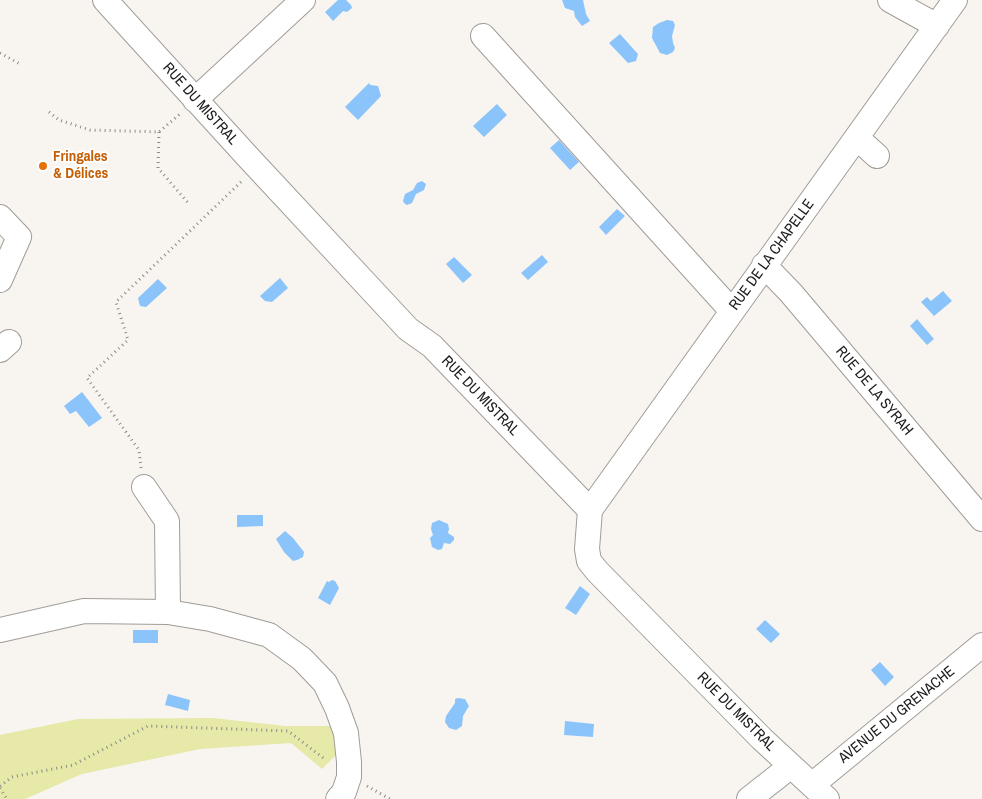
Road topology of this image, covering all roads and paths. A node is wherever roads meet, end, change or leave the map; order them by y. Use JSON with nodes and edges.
{"nodes":[{"id":1,"x":105,"y":0,"type":"edge"},
{"id":2,"x":303,"y":0,"type":"edge"},
{"id":3,"x":890,"y":0,"type":"edge"},
{"id":4,"x":954,"y":0,"type":"edge"},
{"id":5,"x":937,"y":26,"type":"junction"},
{"id":6,"x":483,"y":36,"type":"dead end"},
{"id":7,"x":0,"y":53,"type":"edge"},
{"id":8,"x":20,"y":64,"type":"dead end"},
{"id":9,"x":196,"y":100,"type":"junction"},
{"id":10,"x":49,"y":112,"type":"dead end"},
{"id":11,"x":159,"y":132,"type":"junction"},
{"id":12,"x":857,"y":138,"type":"junction"},
{"id":13,"x":877,"y":156,"type":"dead end"},
{"id":14,"x":257,"y":167,"type":"junction"},
{"id":15,"x":189,"y":204,"type":"dead end"},
{"id":16,"x":0,"y":217,"type":"edge"},
{"id":17,"x":764,"y":265,"type":"junction"},
{"id":18,"x":0,"y":280,"type":"edge"},
{"id":19,"x":731,"y":310,"type":"junction"},
{"id":20,"x":144,"y":487,"type":"joint"},
{"id":21,"x":590,"y":510,"type":"junction"},
{"id":22,"x":982,"y":519,"type":"edge"},
{"id":23,"x":168,"y":612,"type":"junction"},
{"id":24,"x":0,"y":630,"type":"edge"},
{"id":25,"x":982,"y":645,"type":"edge"},
{"id":26,"x":791,"y":766,"type":"junction"},
{"id":27,"x":348,"y":776,"type":"junction"},
{"id":28,"x":0,"y":787,"type":"edge"},
{"id":29,"x":820,"y":792,"type":"edge"},
{"id":30,"x":7,"y":799,"type":"edge"},
{"id":31,"x":338,"y":799,"type":"edge"},
{"id":32,"x":749,"y":799,"type":"edge"}],
"edges":[{"from":1,"to":9,"type":"street","name":"RUE DU MISTRAL"},
{"from":2,"to":9,"type":"street"},
{"from":3,"to":5,"type":"street"},
{"from":4,"to":5,"type":"street","name":"RUE DE LA CHAPELLE"},
{"from":5,"to":12,"type":"street","name":"RUE DE LA CHAPELLE"},
{"from":6,"to":19,"type":"street"},
{"from":7,"to":8,"type":"path"},
{"from":9,"to":11,"type":"path"},
{"from":9,"to":14,"type":"street","name":"RUE DU MISTRAL"},
{"from":10,"to":11,"type":"path"},
{"from":11,"to":15,"type":"path"},
{"from":12,"to":13,"type":"street"},
{"from":12,"to":17,"type":"street","name":"RUE DE LA CHAPELLE"},
{"from":14,"to":20,"type":"path"},
{"from":14,"to":21,"type":"street","name":"RUE DU MISTRAL"},
{"from":16,"to":18,"type":"street"},
{"from":17,"to":19,"type":"street","name":"RUE DE LA CHAPELLE"},
{"from":17,"to":22,"type":"street","name":"RUE DE LA SYRAH"},
{"from":19,"to":21,"type":"street","name":"RUE DE LA CHAPELLE"},
{"from":20,"to":23,"type":"street"},
{"from":21,"to":26,"type":"street","name":"RUE DU MISTRAL"},
{"from":23,"to":24,"type":"street"},
{"from":23,"to":27,"type":"street"},
{"from":25,"to":29,"type":"street","name":"AVENUE DU GRENACHE"},
{"from":26,"to":29,"type":"street","name":"RUE DU MISTRAL"},
{"from":26,"to":32,"type":"street"},
{"from":27,"to":28,"type":"path"},
{"from":27,"to":31,"type":"street"},
{"from":28,"to":30,"type":"path"}]}
